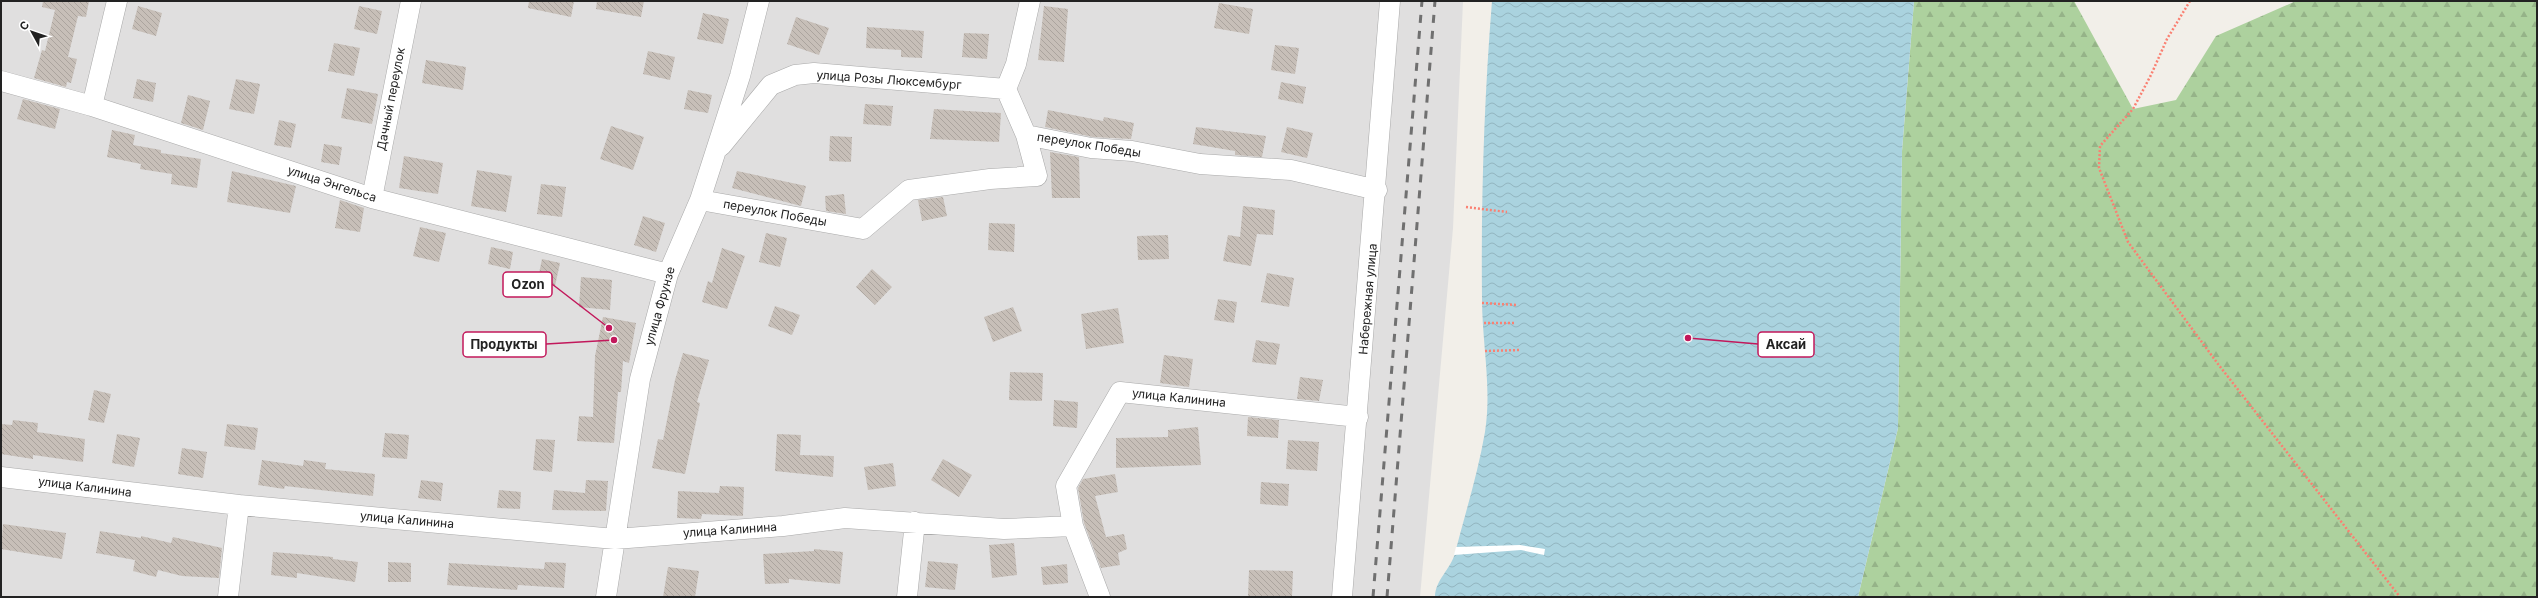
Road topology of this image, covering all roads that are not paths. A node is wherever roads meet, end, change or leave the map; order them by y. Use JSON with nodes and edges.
{"nodes":[{"id":1,"x":117,"y":1,"type":"edge"},
{"id":2,"x":411,"y":1,"type":"edge"},
{"id":3,"x":759,"y":1,"type":"edge"},
{"id":4,"x":1030,"y":1,"type":"edge"},
{"id":5,"x":1390,"y":1,"type":"edge"},
{"id":6,"x":1,"y":81,"type":"edge"},
{"id":7,"x":1006,"y":89,"type":"junction"},
{"id":8,"x":92,"y":106,"type":"junction"},
{"id":9,"x":1026,"y":135,"type":"junction"},
{"id":10,"x":715,"y":153,"type":"junction"},
{"id":11,"x":1377,"y":190,"type":"junction"},
{"id":12,"x":372,"y":198,"type":"junction"},
{"id":13,"x":700,"y":200,"type":"junction"},
{"id":14,"x":668,"y":274,"type":"junction"},
{"id":15,"x":1358,"y":417,"type":"junction"},
{"id":16,"x":1,"y":478,"type":"edge"},
{"id":17,"x":239,"y":505,"type":"junction"},
{"id":18,"x":916,"y":522,"type":"junction"},
{"id":19,"x":1073,"y":526,"type":"junction"},
{"id":20,"x":615,"y":539,"type":"junction"},
{"id":21,"x":228,"y":597,"type":"edge"},
{"id":22,"x":606,"y":597,"type":"edge"},
{"id":23,"x":907,"y":597,"type":"edge"},
{"id":24,"x":1100,"y":597,"type":"edge"},
{"id":25,"x":1342,"y":597,"type":"edge"}],
"edges":[{"from":1,"to":8,"type":"street"},
{"from":2,"to":12,"type":"street","name":"Дачный переулок"},
{"from":3,"to":10,"type":"street","name":"улица Фрунзе"},
{"from":4,"to":7,"type":"street"},
{"from":5,"to":11,"type":"street","name":"Набережная улица"},
{"from":6,"to":8,"type":"street","name":"улица Энгельса"},
{"from":7,"to":9,"type":"street"},
{"from":7,"to":10,"type":"street","name":"улица Розы Люксембург"},
{"from":8,"to":12,"type":"street","name":"улица Энгельса"},
{"from":9,"to":11,"type":"street","name":"переулок Победы"},
{"from":9,"to":13,"type":"street","name":"переулок Победы"},
{"from":10,"to":13,"type":"street","name":"улица Фрунзе"},
{"from":11,"to":15,"type":"street","name":"Набережная улица"},
{"from":12,"to":14,"type":"street","name":"улица Энгельса"},
{"from":13,"to":14,"type":"street","name":"улица Фрунзе"},
{"from":14,"to":20,"type":"street","name":"улица Фрунзе"},
{"from":15,"to":19,"type":"street","name":"улица Калинина"},
{"from":15,"to":25,"type":"street","name":"Набережная улица"},
{"from":16,"to":17,"type":"street","name":"улица Калинина"},
{"from":17,"to":20,"type":"street","name":"улица Калинина"},
{"from":17,"to":21,"type":"street"},
{"from":18,"to":19,"type":"street","name":"улица Калинина"},
{"from":18,"to":20,"type":"street","name":"улица Калинина"},
{"from":18,"to":23,"type":"street"},
{"from":19,"to":24,"type":"street"},
{"from":20,"to":22,"type":"street","name":"улица Фрунзе"}]}
